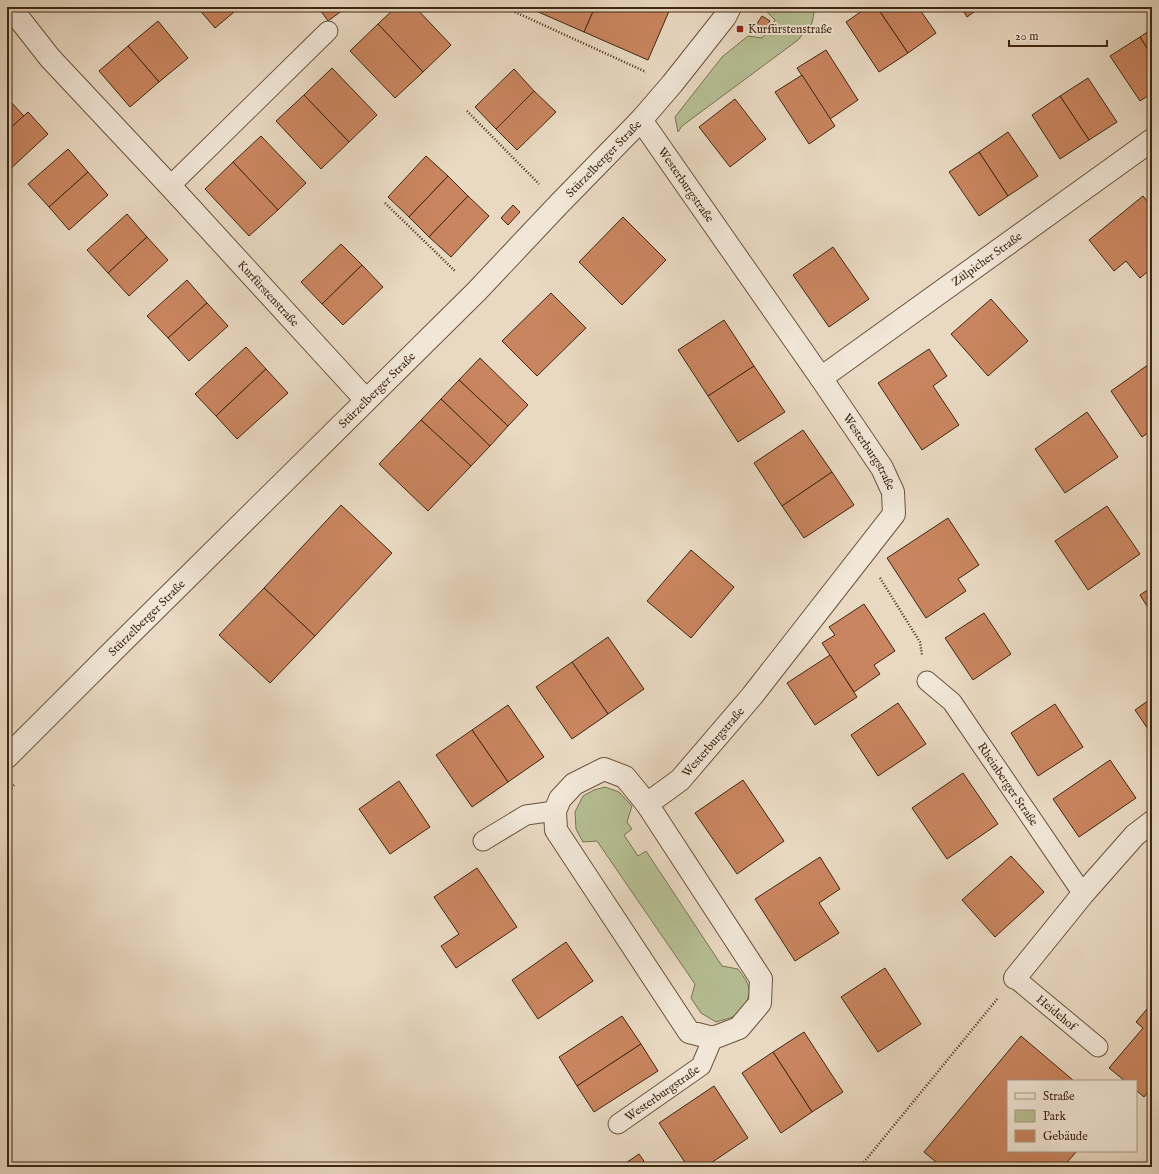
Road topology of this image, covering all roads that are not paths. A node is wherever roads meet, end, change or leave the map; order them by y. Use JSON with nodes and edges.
{"nodes":[{"id":1,"x":10,"y":7,"type":"edge"},
{"id":2,"x":730,"y":7,"type":"edge"},
{"id":3,"x":328,"y":31,"type":"dead end"},
{"id":4,"x":641,"y":120,"type":"junction"},
{"id":5,"x":1152,"y":140,"type":"edge"},
{"id":6,"x":170,"y":186,"type":"junction"},
{"id":7,"x":821,"y":378,"type":"junction"},
{"id":8,"x":366,"y":400,"type":"junction"},
{"id":9,"x":927,"y":681,"type":"road end"},
{"id":10,"x":7,"y":757,"type":"edge"},
{"id":11,"x":647,"y":804,"type":"junction"},
{"id":12,"x":555,"y":811,"type":"junction"},
{"id":13,"x":1152,"y":822,"type":"edge"},
{"id":14,"x":483,"y":841,"type":"dead end"},
{"id":15,"x":1083,"y":894,"type":"junction"},
{"id":16,"x":1015,"y":978,"type":"joint"},
{"id":17,"x":713,"y":1038,"type":"junction"},
{"id":18,"x":1098,"y":1047,"type":"dead end"},
{"id":19,"x":618,"y":1124,"type":"dead end"}],
"edges":[{"from":1,"to":6,"type":"street","name":"Kurfürstenstraße"},
{"from":2,"to":4,"type":"street","name":"Stürzelberger Straße"},
{"from":3,"to":6,"type":"lane"},
{"from":4,"to":7,"type":"street","name":"Westerburgstraße"},
{"from":4,"to":8,"type":"street","name":"Stürzelberger Straße"},
{"from":5,"to":7,"type":"street","name":"Zülpicher Straße"},
{"from":6,"to":8,"type":"street","name":"Kurfürstenstraße"},
{"from":7,"to":11,"type":"street","name":"Westerburgstraße"},
{"from":8,"to":10,"type":"street","name":"Stürzelberger Straße"},
{"from":9,"to":15,"type":"lane","name":"Rheinberger Straße"},
{"from":11,"to":12,"type":"street"},
{"from":11,"to":17,"type":"street"},
{"from":12,"to":14,"type":"lane"},
{"from":12,"to":17,"type":"street"},
{"from":13,"to":15,"type":"street"},
{"from":15,"to":16,"type":"street"},
{"from":16,"to":18,"type":"lane","name":"Heidehof"},
{"from":17,"to":19,"type":"lane","name":"Westerburgstraße"}]}
